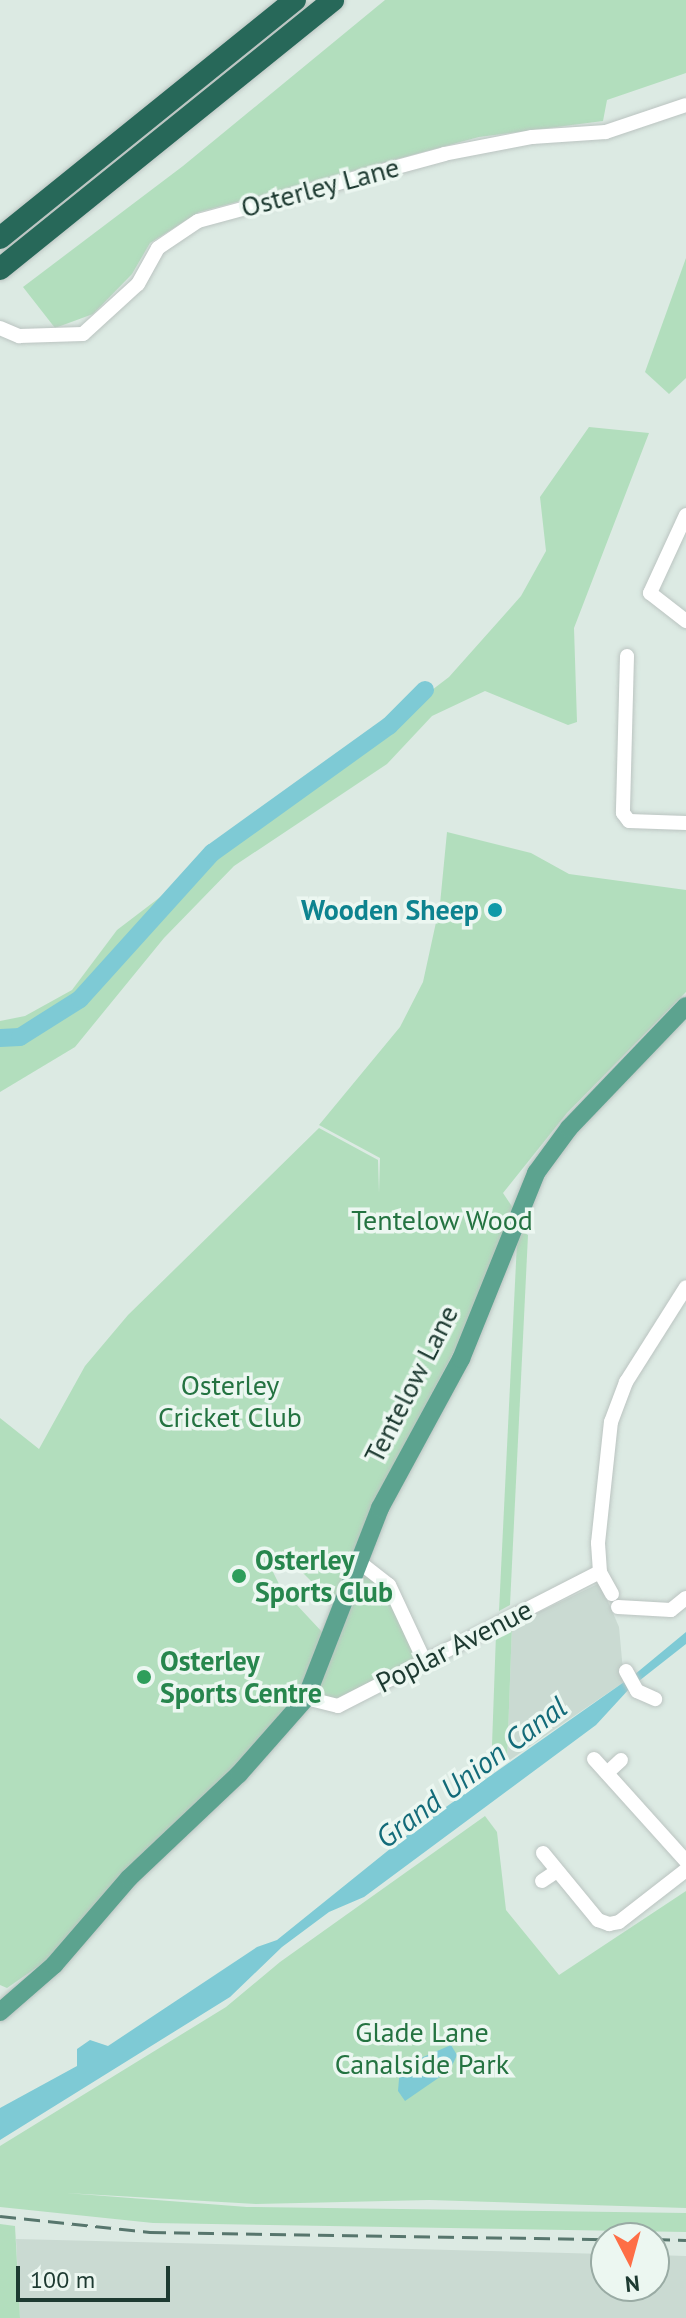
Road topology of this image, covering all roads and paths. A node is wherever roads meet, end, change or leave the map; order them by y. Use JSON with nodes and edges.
{"nodes":[{"id":1,"x":295,"y":0,"type":"edge"},
{"id":2,"x":333,"y":0,"type":"edge"},
{"id":3,"x":686,"y":105,"type":"edge"},
{"id":4,"x":0,"y":238,"type":"edge"},
{"id":5,"x":0,"y":269,"type":"edge"},
{"id":6,"x":0,"y":328,"type":"edge"},
{"id":7,"x":686,"y":515,"type":"edge"},
{"id":8,"x":686,"y":621,"type":"edge"},
{"id":9,"x":627,"y":656,"type":"dead end"},
{"id":10,"x":686,"y":823,"type":"edge"},
{"id":11,"x":686,"y":1006,"type":"edge"},
{"id":12,"x":686,"y":1287,"type":"edge"},
{"id":13,"x":358,"y":1561,"type":"junction"},
{"id":14,"x":600,"y":1572,"type":"junction"},
{"id":15,"x":686,"y":1598,"type":"edge"},
{"id":16,"x":424,"y":1660,"type":"junction"},
{"id":17,"x":626,"y":1671,"type":"dead end"},
{"id":18,"x":306,"y":1698,"type":"junction"},
{"id":19,"x":655,"y":1699,"type":"dead end"},
{"id":20,"x":594,"y":1759,"type":"dead end"},
{"id":21,"x":621,"y":1760,"type":"dead end"},
{"id":22,"x":607,"y":1773,"type":"junction"},
{"id":23,"x":543,"y":1853,"type":"dead end"},
{"id":24,"x":686,"y":1861,"type":"edge"},
{"id":25,"x":686,"y":1870,"type":"edge"},
{"id":26,"x":557,"y":1871,"type":"junction"},
{"id":27,"x":542,"y":1881,"type":"dead end"},
{"id":28,"x":0,"y":2012,"type":"edge"}],
"edges":[{"from":1,"to":4,"type":"highway"},
{"from":2,"to":5,"type":"highway"},
{"from":3,"to":6,"type":"street","name":"Osterley Lane"},
{"from":7,"to":8,"type":"street"},
{"from":9,"to":10,"type":"street"},
{"from":11,"to":13,"type":"main road","name":"Tentelow Lane"},
{"from":12,"to":14,"type":"street"},
{"from":13,"to":16,"type":"street"},
{"from":13,"to":18,"type":"main road","name":"Tentelow Lane"},
{"from":14,"to":15,"type":"street"},
{"from":14,"to":16,"type":"street","name":"Poplar Avenue"},
{"from":16,"to":18,"type":"street","name":"Poplar Avenue"},
{"from":17,"to":19,"type":"street"},
{"from":18,"to":28,"type":"main road","name":"Tentelow Lane"},
{"from":20,"to":22,"type":"street"},
{"from":21,"to":22,"type":"street"},
{"from":22,"to":24,"type":"street"},
{"from":23,"to":26,"type":"street"},
{"from":25,"to":26,"type":"street"},
{"from":26,"to":27,"type":"street"}]}
